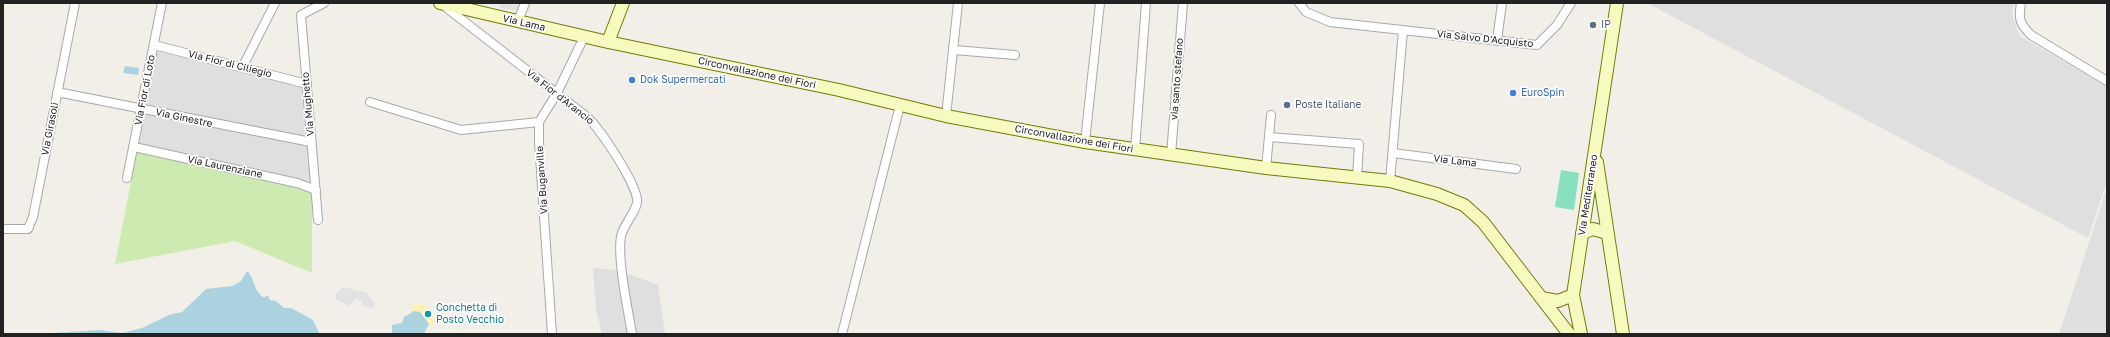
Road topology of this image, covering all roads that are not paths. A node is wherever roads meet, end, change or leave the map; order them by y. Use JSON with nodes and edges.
{"nodes":[{"id":1,"x":75,"y":3,"type":"edge"},
{"id":2,"x":162,"y":3,"type":"edge"},
{"id":3,"x":275,"y":3,"type":"edge"},
{"id":4,"x":324,"y":3,"type":"edge"},
{"id":5,"x":441,"y":3,"type":"edge"},
{"id":6,"x":525,"y":3,"type":"edge"},
{"id":7,"x":623,"y":3,"type":"edge"},
{"id":8,"x":958,"y":3,"type":"edge"},
{"id":9,"x":1100,"y":3,"type":"edge"},
{"id":10,"x":1146,"y":3,"type":"edge"},
{"id":11,"x":1183,"y":3,"type":"edge"},
{"id":12,"x":1298,"y":3,"type":"edge"},
{"id":13,"x":1502,"y":3,"type":"edge"},
{"id":14,"x":1570,"y":3,"type":"edge"},
{"id":15,"x":1617,"y":3,"type":"edge"},
{"id":16,"x":2020,"y":3,"type":"edge"},
{"id":17,"x":518,"y":21,"type":"junction"},
{"id":18,"x":1403,"y":30,"type":"junction"},
{"id":19,"x":584,"y":37,"type":"junction"},
{"id":20,"x":1497,"y":41,"type":"junction"},
{"id":21,"x":608,"y":42,"type":"junction"},
{"id":22,"x":154,"y":45,"type":"junction"},
{"id":23,"x":954,"y":50,"type":"junction"},
{"id":24,"x":1015,"y":55,"type":"dead end"},
{"id":25,"x":243,"y":66,"type":"junction"},
{"id":26,"x":2107,"y":81,"type":"edge"},
{"id":27,"x":307,"y":84,"type":"junction"},
{"id":28,"x":57,"y":92,"type":"junction"},
{"id":29,"x":556,"y":93,"type":"junction"},
{"id":30,"x":370,"y":102,"type":"dead end"},
{"id":31,"x":900,"y":105,"type":"junction"},
{"id":32,"x":141,"y":109,"type":"junction"},
{"id":33,"x":1271,"y":115,"type":"dead end"},
{"id":34,"x":946,"y":116,"type":"junction"},
{"id":35,"x":539,"y":122,"type":"junction"},
{"id":36,"x":1269,"y":137,"type":"junction"},
{"id":37,"x":311,"y":142,"type":"junction"},
{"id":38,"x":1085,"y":142,"type":"junction"},
{"id":39,"x":134,"y":147,"type":"junction"},
{"id":40,"x":1595,"y":147,"type":"junction"},
{"id":41,"x":1135,"y":150,"type":"junction"},
{"id":42,"x":1393,"y":153,"type":"junction"},
{"id":43,"x":1171,"y":155,"type":"junction"},
{"id":44,"x":1266,"y":168,"type":"junction"},
{"id":45,"x":1516,"y":169,"type":"dead end"},
{"id":46,"x":1357,"y":177,"type":"junction"},
{"id":47,"x":127,"y":178,"type":"dead end"},
{"id":48,"x":1390,"y":181,"type":"junction"},
{"id":49,"x":316,"y":190,"type":"junction"},
{"id":50,"x":318,"y":220,"type":"dead end"},
{"id":51,"x":3,"y":229,"type":"edge"},
{"id":52,"x":1582,"y":233,"type":"junction"},
{"id":53,"x":1607,"y":233,"type":"junction"},
{"id":54,"x":1573,"y":295,"type":"junction"},
{"id":55,"x":1541,"y":298,"type":"junction"},
{"id":56,"x":1564,"y":331,"type":"edge"},
{"id":57,"x":552,"y":334,"type":"edge"},
{"id":58,"x":632,"y":334,"type":"edge"},
{"id":59,"x":842,"y":334,"type":"edge"},
{"id":60,"x":1582,"y":334,"type":"edge"},
{"id":61,"x":1623,"y":334,"type":"edge"}],
"edges":[{"from":1,"to":28,"type":"street","name":"Via Girasoli"},
{"from":2,"to":22,"type":"street","name":"Via Fior di Loto"},
{"from":3,"to":25,"type":"street"},
{"from":4,"to":27,"type":"street","name":"Via Mughetto"},
{"from":5,"to":17,"type":"street","name":"Via Lama"},
{"from":5,"to":29,"type":"street","name":"Via Fior d'Arancio"},
{"from":6,"to":17,"type":"street"},
{"from":7,"to":21,"type":"street"},
{"from":8,"to":23,"type":"street"},
{"from":9,"to":38,"type":"street"},
{"from":10,"to":41,"type":"street"},
{"from":11,"to":43,"type":"street","name":"via santo stefano"},
{"from":12,"to":18,"type":"street","name":"Via Salvo D'Acquisto"},
{"from":13,"to":20,"type":"street"},
{"from":14,"to":20,"type":"street","name":"Via Salvo D'Acquisto"},
{"from":15,"to":40,"type":"street"},
{"from":16,"to":26,"type":"street"},
{"from":17,"to":19,"type":"street","name":"Via Lama"},
{"from":18,"to":20,"type":"street","name":"Via Salvo D'Acquisto"},
{"from":18,"to":42,"type":"street"},
{"from":19,"to":21,"type":"street","name":"Via Lama"},
{"from":19,"to":29,"type":"street"},
{"from":21,"to":31,"type":"street","name":"Circonvallazione dei Fiori"},
{"from":22,"to":25,"type":"street","name":"Via Fior di Ciliegio"},
{"from":22,"to":32,"type":"street","name":"Via Fior di Loto"},
{"from":23,"to":24,"type":"street"},
{"from":23,"to":34,"type":"street"},
{"from":25,"to":27,"type":"street","name":"Via Fior di Ciliegio"},
{"from":27,"to":37,"type":"street","name":"Via Mughetto"},
{"from":28,"to":32,"type":"street","name":"Via Ginestre"},
{"from":28,"to":51,"type":"street","name":"Via Girasoli"},
{"from":29,"to":35,"type":"street"},
{"from":29,"to":58,"type":"street","name":"Via Fior d'Arancio"},
{"from":30,"to":35,"type":"street"},
{"from":31,"to":34,"type":"street","name":"Circonvallazione dei Fiori"},
{"from":31,"to":59,"type":"street"},
{"from":32,"to":37,"type":"street","name":"Via Ginestre"},
{"from":32,"to":39,"type":"street","name":"Via Fior di Loto"},
{"from":33,"to":36,"type":"street"},
{"from":34,"to":38,"type":"street","name":"Circonvallazione dei Fiori"},
{"from":35,"to":57,"type":"street","name":"Via Buganville"},
{"from":36,"to":44,"type":"street"},
{"from":36,"to":46,"type":"street"},
{"from":37,"to":49,"type":"street","name":"Via Mughetto"},
{"from":38,"to":41,"type":"street","name":"Circonvallazione dei Fiori"},
{"from":39,"to":47,"type":"street","name":"Via Fior di Loto"},
{"from":39,"to":49,"type":"street","name":"Via Laurenziane"},
{"from":40,"to":52,"type":"street","name":"Via Mediterraneo"},
{"from":40,"to":53,"type":"street","name":"Via Mediterraneo"},
{"from":41,"to":43,"type":"street","name":"Circonvallazione dei Fiori"},
{"from":42,"to":45,"type":"street","name":"Via Lama"},
{"from":42,"to":48,"type":"street"},
{"from":43,"to":44,"type":"street","name":"Circonvallazione dei Fiori"},
{"from":44,"to":46,"type":"street","name":"Circonvallazione dei Fiori"},
{"from":46,"to":48,"type":"street","name":"Circonvallazione dei Fiori"},
{"from":48,"to":55,"type":"street","name":"Circonvallazione dei Fiori"},
{"from":49,"to":50,"type":"street","name":"Via Mughetto"},
{"from":52,"to":53,"type":"street"},
{"from":52,"to":54,"type":"street","name":"Via Mediterraneo"},
{"from":53,"to":61,"type":"street","name":"Via Mediterraneo"},
{"from":54,"to":55,"type":"street"},
{"from":54,"to":60,"type":"street","name":"Via Mediterraneo"},
{"from":55,"to":56,"type":"street","name":"Circonvallazione dei Fiori"}]}
